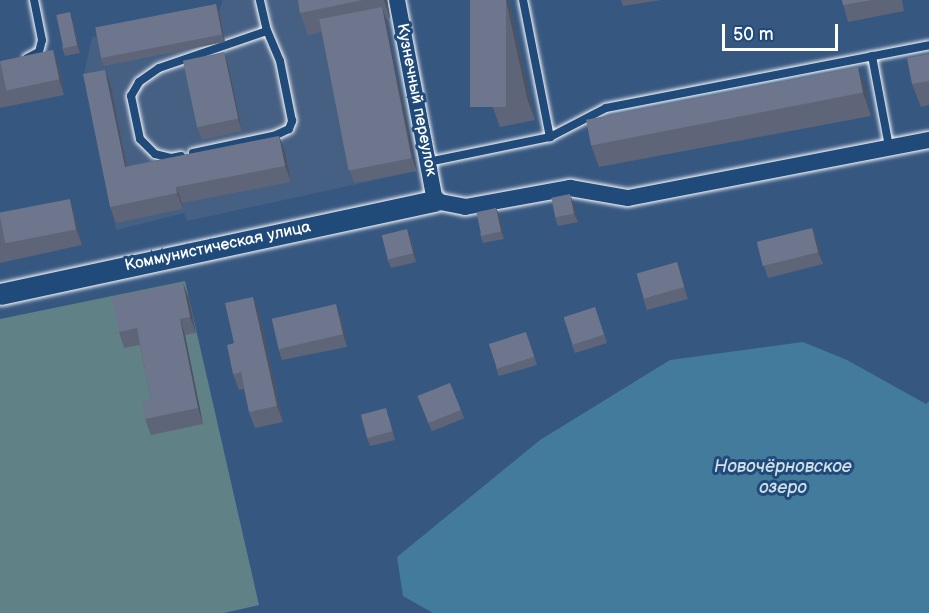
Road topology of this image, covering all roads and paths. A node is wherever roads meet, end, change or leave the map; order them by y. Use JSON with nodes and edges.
{"nodes":[{"id":1,"x":34,"y":0,"type":"edge"},
{"id":2,"x":260,"y":0,"type":"edge"},
{"id":3,"x":397,"y":0,"type":"edge"},
{"id":4,"x":523,"y":0,"type":"edge"},
{"id":5,"x":267,"y":30,"type":"junction"},
{"id":6,"x":929,"y":45,"type":"edge"},
{"id":7,"x":872,"y":56,"type":"junction"},
{"id":8,"x":18,"y":60,"type":"edge"},
{"id":9,"x":550,"y":137,"type":"junction"},
{"id":10,"x":929,"y":140,"type":"edge"},
{"id":11,"x":889,"y":147,"type":"junction"},
{"id":12,"x":428,"y":162,"type":"junction"},
{"id":13,"x":435,"y":201,"type":"junction"},
{"id":14,"x":0,"y":294,"type":"edge"}],
"edges":[{"from":1,"to":8,"type":"lane"},
{"from":2,"to":5,"type":"lane"},
{"from":3,"to":12,"type":"street","name":"Кузнечный переулок"},
{"from":4,"to":9,"type":"lane"},
{"from":5,"to":5,"type":"lane"},
{"from":6,"to":7,"type":"lane"},
{"from":7,"to":9,"type":"lane"},
{"from":7,"to":11,"type":"lane"},
{"from":9,"to":12,"type":"lane"},
{"from":10,"to":11,"type":"street"},
{"from":11,"to":13,"type":"street"},
{"from":12,"to":13,"type":"street","name":"Кузнечный переулок"},
{"from":13,"to":14,"type":"street","name":"Коммунистическая улица"}]}
